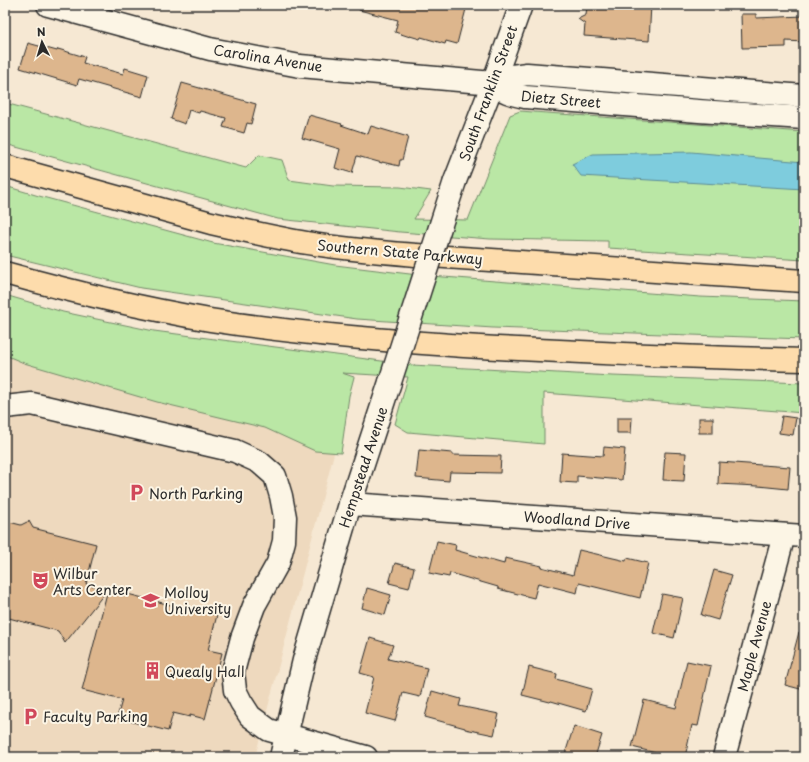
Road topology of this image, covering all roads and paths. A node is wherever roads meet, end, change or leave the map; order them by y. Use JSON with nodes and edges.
{"nodes":[{"id":1,"x":48,"y":5,"type":"edge"},
{"id":2,"x":520,"y":5,"type":"edge"},
{"id":3,"x":493,"y":83,"type":"junction"},
{"id":4,"x":702,"y":88,"type":"junction"},
{"id":5,"x":804,"y":96,"type":"edge"},
{"id":6,"x":699,"y":111,"type":"junction"},
{"id":7,"x":804,"y":118,"type":"edge"},
{"id":8,"x":5,"y":166,"type":"edge"},
{"id":9,"x":455,"y":181,"type":"joint"},
{"id":10,"x":5,"y":273,"type":"edge"},
{"id":11,"x":804,"y":281,"type":"edge"},
{"id":12,"x":804,"y":360,"type":"edge"},
{"id":13,"x":5,"y":407,"type":"edge"},
{"id":14,"x":350,"y":504,"type":"junction"},
{"id":15,"x":794,"y":535,"type":"edge"},
{"id":16,"x":287,"y":736,"type":"junction"},
{"id":17,"x":281,"y":757,"type":"edge"},
{"id":18,"x":366,"y":757,"type":"edge"},
{"id":19,"x":724,"y":757,"type":"edge"}],
"edges":[{"from":1,"to":3,"type":"street","name":"Carolina Avenue"},
{"from":2,"to":3,"type":"street","name":"South Franklin Street"},
{"from":3,"to":4,"type":"street","name":"Dietz Street"},
{"from":3,"to":6,"type":"street","name":"Dietz Street"},
{"from":3,"to":9,"type":"street","name":"South Franklin Street"},
{"from":4,"to":5,"type":"street","name":"Dietz Street"},
{"from":4,"to":6,"type":"street"},
{"from":6,"to":7,"type":"street","name":"Dietz Street"},
{"from":8,"to":11,"type":"highway","name":"Southern State Parkway"},
{"from":9,"to":14,"type":"street","name":"Hempstead Avenue","bridge":true},
{"from":10,"to":12,"type":"highway"},
{"from":13,"to":16,"type":"street"},
{"from":14,"to":15,"type":"street","name":"Woodland Drive"},
{"from":14,"to":16,"type":"street","name":"Hempstead Avenue"},
{"from":15,"to":19,"type":"street","name":"Maple Avenue"},
{"from":16,"to":17,"type":"street","name":"Hempstead Avenue"},
{"from":16,"to":18,"type":"street"}]}
